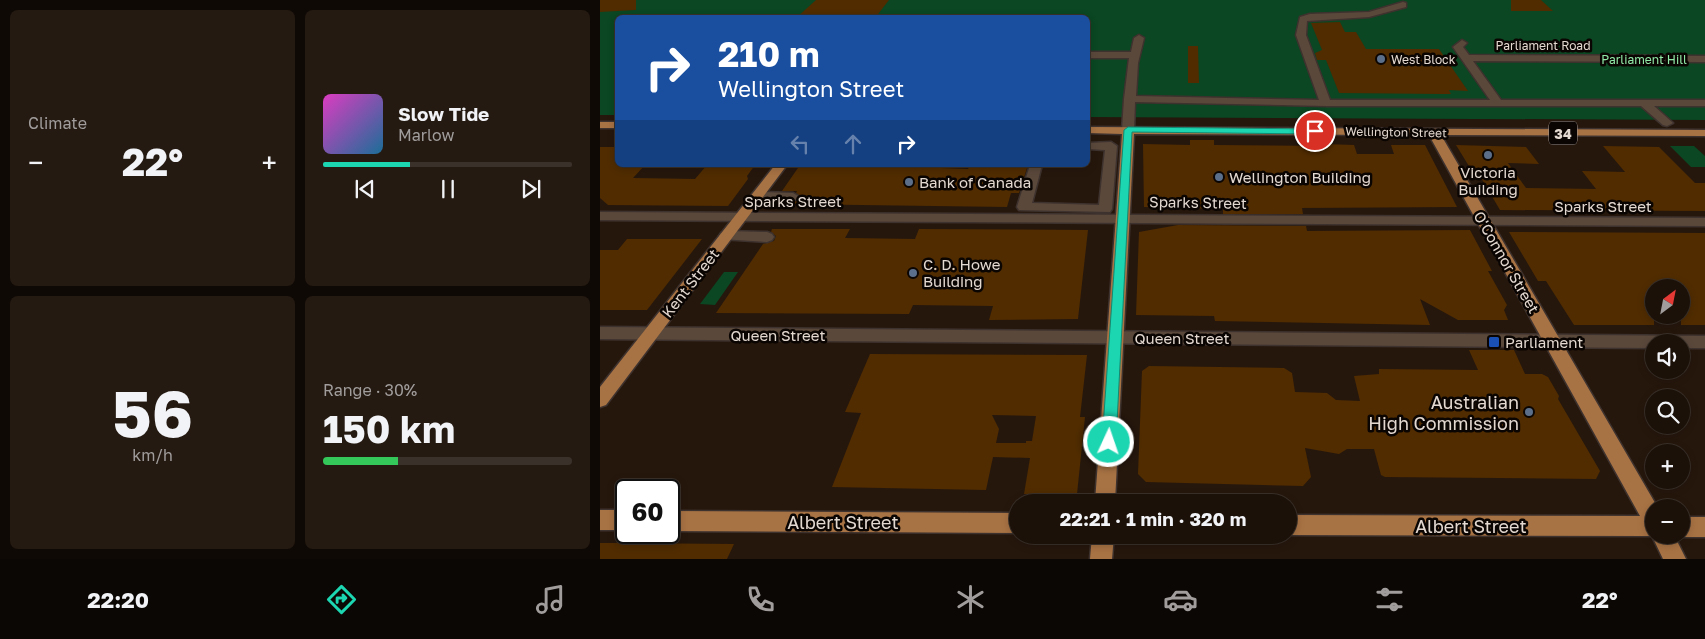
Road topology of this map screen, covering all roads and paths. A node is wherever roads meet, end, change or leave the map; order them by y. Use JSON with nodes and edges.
{"nodes":[{"id":1,"x":1403,"y":5,"type":"dead end"},
{"id":2,"x":1139,"y":38,"type":"dead end"},
{"id":3,"x":1462,"y":43,"type":"dead end"},
{"id":4,"x":1090,"y":55,"type":"edge"},
{"id":5,"x":1135,"y":55,"type":"junction"},
{"id":6,"x":1466,"y":58,"type":"junction"},
{"id":7,"x":1705,"y":59,"type":"edge"},
{"id":8,"x":1129,"y":99,"type":"junction"},
{"id":9,"x":1498,"y":102,"type":"junction"},
{"id":10,"x":1326,"y":103,"type":"junction"},
{"id":11,"x":1644,"y":103,"type":"junction"},
{"id":12,"x":1705,"y":103,"type":"edge"},
{"id":13,"x":1667,"y":124,"type":"dead end"},
{"id":14,"x":600,"y":125,"type":"edge"},
{"id":15,"x":615,"y":126,"type":"edge"},
{"id":16,"x":1090,"y":130,"type":"edge"},
{"id":17,"x":1128,"y":130,"type":"junction"},
{"id":18,"x":600,"y":131,"type":"edge"},
{"id":19,"x":615,"y":131,"type":"edge"},
{"id":20,"x":1434,"y":133,"type":"junction"},
{"id":21,"x":1705,"y":133,"type":"edge"},
{"id":22,"x":1090,"y":146,"type":"edge"},
{"id":23,"x":780,"y":167,"type":"edge"},
{"id":24,"x":1035,"y":167,"type":"edge"},
{"id":25,"x":758,"y":196,"type":"junction"},
{"id":26,"x":793,"y":197,"type":"dead end"},
{"id":27,"x":600,"y":216,"type":"edge"},
{"id":28,"x":741,"y":217,"type":"junction"},
{"id":29,"x":1122,"y":218,"type":"junction"},
{"id":30,"x":1484,"y":222,"type":"junction"},
{"id":31,"x":1705,"y":222,"type":"edge"},
{"id":32,"x":726,"y":236,"type":"junction"},
{"id":33,"x":767,"y":237,"type":"dead end"},
{"id":34,"x":600,"y":334,"type":"edge"},
{"id":35,"x":650,"y":334,"type":"junction"},
{"id":36,"x":1115,"y":338,"type":"junction"},
{"id":37,"x":1551,"y":340,"type":"junction"},
{"id":38,"x":1705,"y":342,"type":"edge"},
{"id":39,"x":600,"y":400,"type":"edge"},
{"id":40,"x":1105,"y":494,"type":"edge"},
{"id":41,"x":1645,"y":505,"type":"edge"},
{"id":42,"x":600,"y":520,"type":"edge"},
{"id":43,"x":615,"y":520,"type":"edge"},
{"id":44,"x":680,"y":521,"type":"edge"},
{"id":45,"x":1009,"y":523,"type":"edge"},
{"id":46,"x":1297,"y":525,"type":"edge"},
{"id":47,"x":1645,"y":526,"type":"edge"},
{"id":48,"x":1690,"y":527,"type":"edge"},
{"id":49,"x":1705,"y":527,"type":"edge"},
{"id":50,"x":1102,"y":544,"type":"edge"},
{"id":51,"x":1667,"y":544,"type":"edge"},
{"id":52,"x":1101,"y":559,"type":"edge"},
{"id":53,"x":1675,"y":559,"type":"edge"}],
"edges":[{"from":1,"to":10,"type":"street"},
{"from":2,"to":5,"type":"street"},
{"from":3,"to":6,"type":"street"},
{"from":4,"to":5,"type":"street"},
{"from":5,"to":8,"type":"street"},
{"from":6,"to":7,"type":"street","name":"Parliament Road"},
{"from":6,"to":9,"type":"street"},
{"from":8,"to":10,"type":"street"},
{"from":8,"to":17,"type":"street"},
{"from":9,"to":10,"type":"street"},
{"from":9,"to":11,"type":"street"},
{"from":11,"to":12,"type":"street"},
{"from":11,"to":13,"type":"street"},
{"from":14,"to":15,"type":"main road"},
{"from":16,"to":17,"type":"main road","name":"Wellington Street","number":"34"},
{"from":17,"to":20,"type":"main road","name":"Wellington Street","number":"34"},
{"from":17,"to":29,"type":"main road"},
{"from":18,"to":19,"type":"main road"},
{"from":20,"to":21,"type":"main road","name":"Wellington Street","number":"34"},
{"from":20,"to":30,"type":"main road","name":"O'Connor Street"},
{"from":22,"to":24,"type":"street"},
{"from":23,"to":25,"type":"main road","name":"Kent Street"},
{"from":25,"to":26,"type":"street"},
{"from":25,"to":28,"type":"main road","name":"Kent Street"},
{"from":27,"to":28,"type":"street","name":"Sparks Street"},
{"from":28,"to":29,"type":"street","name":"Sparks Street"},
{"from":28,"to":32,"type":"main road","name":"Kent Street"},
{"from":29,"to":30,"type":"street","name":"Sparks Street"},
{"from":29,"to":36,"type":"main road"},
{"from":30,"to":31,"type":"street","name":"Sparks Street"},
{"from":30,"to":37,"type":"main road","name":"O'Connor Street"},
{"from":32,"to":33,"type":"street"},
{"from":32,"to":35,"type":"main road","name":"Kent Street"},
{"from":34,"to":35,"type":"street","name":"Queen Street"},
{"from":35,"to":36,"type":"street","name":"Queen Street"},
{"from":35,"to":39,"type":"main road","name":"Kent Street"},
{"from":36,"to":37,"type":"street","name":"Queen Street"},
{"from":36,"to":40,"type":"main road"},
{"from":37,"to":38,"type":"street","name":"Queen Street"},
{"from":37,"to":41,"type":"main road","name":"O'Connor Street"},
{"from":42,"to":43,"type":"main road"},
{"from":44,"to":45,"type":"main road","name":"Albert Street"},
{"from":46,"to":47,"type":"main road","name":"Albert Street"},
{"from":48,"to":49,"type":"main road"},
{"from":50,"to":52,"type":"main road"},
{"from":51,"to":53,"type":"main road"}]}
